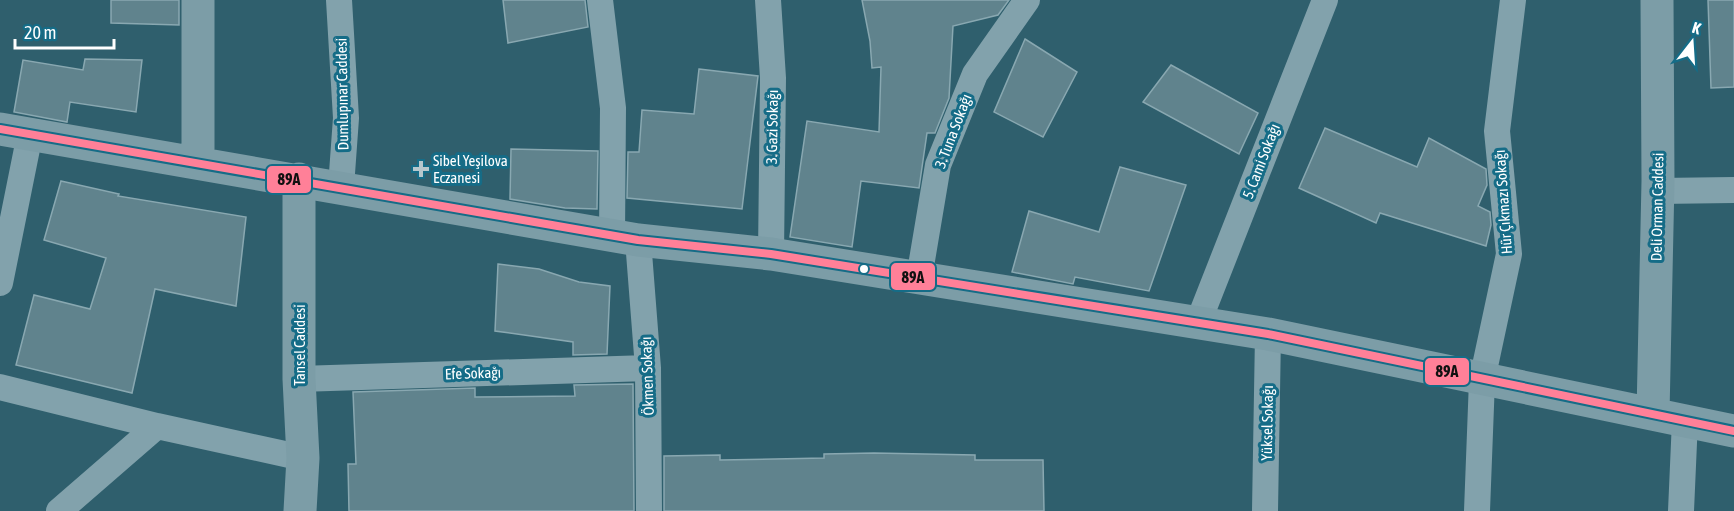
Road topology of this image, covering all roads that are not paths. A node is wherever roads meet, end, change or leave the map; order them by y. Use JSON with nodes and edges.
{"nodes":[{"id":1,"x":198,"y":0,"type":"edge"},
{"id":2,"x":339,"y":0,"type":"edge"},
{"id":3,"x":600,"y":0,"type":"edge"},
{"id":4,"x":768,"y":0,"type":"edge"},
{"id":5,"x":1027,"y":0,"type":"edge"},
{"id":6,"x":1325,"y":0,"type":"edge"},
{"id":7,"x":1513,"y":0,"type":"edge"},
{"id":8,"x":1657,"y":0,"type":"edge"},
{"id":9,"x":15,"y":131,"type":"edge"},
{"id":10,"x":198,"y":162,"type":"junction"},
{"id":11,"x":299,"y":179,"type":"junction"},
{"id":12,"x":341,"y":187,"type":"junction"},
{"id":13,"x":1734,"y":190,"type":"edge"},
{"id":14,"x":1658,"y":191,"type":"junction"},
{"id":15,"x":625,"y":238,"type":"junction"},
{"id":16,"x":771,"y":254,"type":"junction"},
{"id":17,"x":919,"y":278,"type":"junction"},
{"id":18,"x":0,"y":283,"type":"edge"},
{"id":19,"x":1198,"y":323,"type":"junction"},
{"id":20,"x":1268,"y":334,"type":"junction"},
{"id":21,"x":648,"y":368,"type":"junction"},
{"id":22,"x":299,"y":379,"type":"junction"},
{"id":23,"x":1482,"y":380,"type":"junction"},
{"id":24,"x":0,"y":387,"type":"edge"},
{"id":25,"x":1653,"y":414,"type":"junction"},
{"id":26,"x":1685,"y":420,"type":"junction"},
{"id":27,"x":157,"y":426,"type":"junction"},
{"id":28,"x":1734,"y":431,"type":"edge"},
{"id":29,"x":303,"y":458,"type":"junction"},
{"id":30,"x":59,"y":511,"type":"edge"},
{"id":31,"x":300,"y":511,"type":"edge"},
{"id":32,"x":649,"y":511,"type":"edge"},
{"id":33,"x":1265,"y":511,"type":"edge"},
{"id":34,"x":1476,"y":511,"type":"edge"},
{"id":35,"x":1681,"y":511,"type":"edge"}],
"edges":[{"from":1,"to":10,"type":"street"},
{"from":2,"to":12,"type":"street","name":"Dumlupınar Caddesi"},
{"from":3,"to":15,"type":"street","name":"Ökmen Sokağı"},
{"from":4,"to":16,"type":"street","name":"3. Gazi Sokağı"},
{"from":5,"to":17,"type":"street","name":"3. Tuna Sokağı"},
{"from":6,"to":19,"type":"street","name":"5. Cami Sokağı"},
{"from":7,"to":23,"type":"street","name":"Hür Çıkmazı Sokağı"},
{"from":8,"to":14,"type":"street","name":"Deli Orman Caddesi"},
{"from":9,"to":10,"type":"street"},
{"from":9,"to":18,"type":"street"},
{"from":10,"to":11,"type":"street"},
{"from":11,"to":12,"type":"street"},
{"from":11,"to":22,"type":"street","name":"Tansel Caddesi"},
{"from":12,"to":15,"type":"street"},
{"from":13,"to":14,"type":"street"},
{"from":14,"to":25,"type":"street","name":"Deli Orman Caddesi"},
{"from":15,"to":16,"type":"street"},
{"from":15,"to":21,"type":"street","name":"Ökmen Sokağı"},
{"from":16,"to":17,"type":"street"},
{"from":17,"to":19,"type":"street"},
{"from":19,"to":20,"type":"street"},
{"from":20,"to":23,"type":"street"},
{"from":20,"to":33,"type":"street","name":"Yüksel Sokağı"},
{"from":21,"to":22,"type":"street","name":"Efe Sokağı"},
{"from":21,"to":32,"type":"street","name":"Ökmen Sokağı"},
{"from":22,"to":29,"type":"street","name":"Tansel Caddesi"},
{"from":23,"to":25,"type":"street"},
{"from":23,"to":34,"type":"street","name":"Hür Çıkmazı Sokağı"},
{"from":24,"to":27,"type":"street"},
{"from":25,"to":26,"type":"street"},
{"from":26,"to":28,"type":"street"},
{"from":26,"to":35,"type":"street"},
{"from":27,"to":29,"type":"street"},
{"from":27,"to":30,"type":"street"},
{"from":29,"to":31,"type":"street","name":"Tansel Caddesi"}]}
